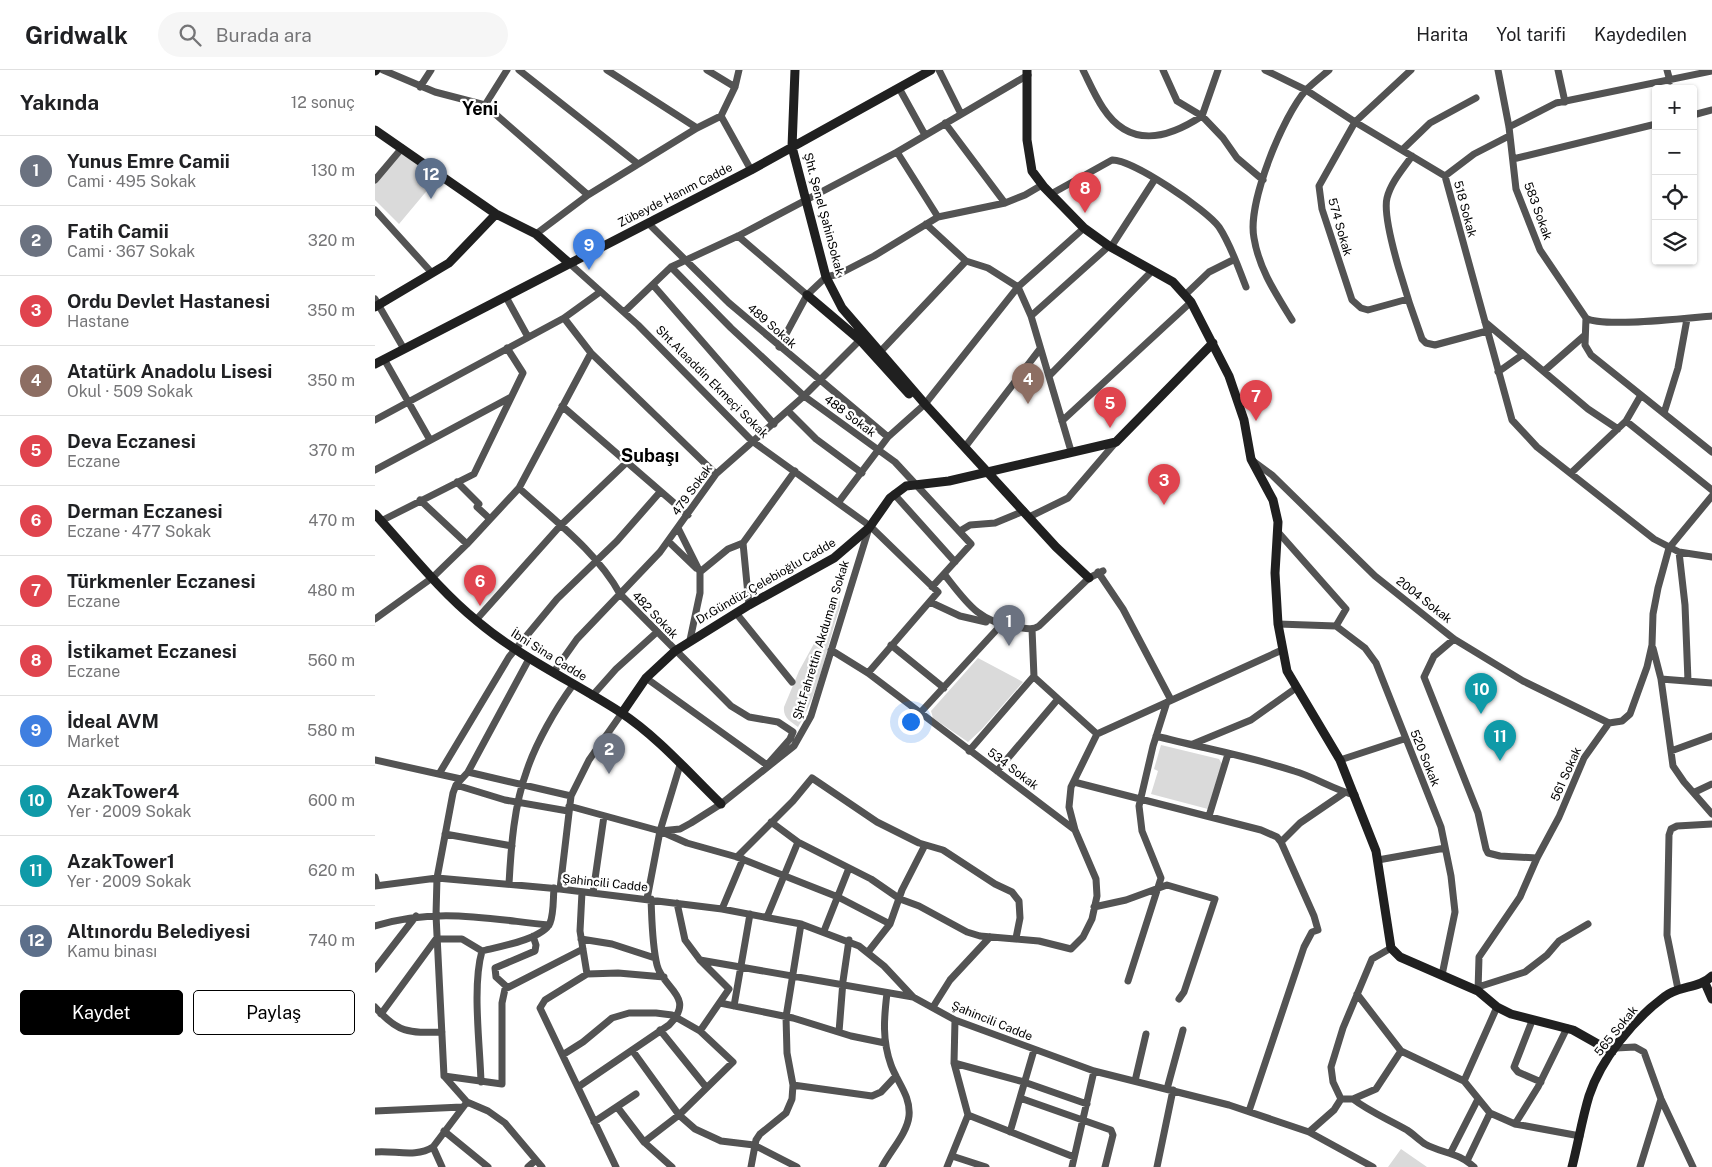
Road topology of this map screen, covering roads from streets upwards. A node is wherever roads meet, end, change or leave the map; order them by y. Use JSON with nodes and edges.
{"nodes":[{"id":1,"x":383,"y":70,"type":"edge"},
{"id":2,"x":431,"y":70,"type":"edge"},
{"id":3,"x":507,"y":70,"type":"edge"},
{"id":4,"x":519,"y":70,"type":"edge"},
{"id":5,"x":607,"y":70,"type":"edge"},
{"id":6,"x":707,"y":70,"type":"edge"},
{"id":7,"x":739,"y":70,"type":"edge"},
{"id":8,"x":795,"y":70,"type":"edge"},
{"id":9,"x":939,"y":70,"type":"edge"},
{"id":10,"x":1083,"y":70,"type":"edge"},
{"id":11,"x":1163,"y":70,"type":"edge"},
{"id":12,"x":1218,"y":70,"type":"edge"},
{"id":13,"x":1265,"y":70,"type":"edge"},
{"id":14,"x":1329,"y":70,"type":"edge"},
{"id":15,"x":1411,"y":70,"type":"edge"},
{"id":16,"x":1499,"y":70,"type":"edge"},
{"id":17,"x":1558,"y":70,"type":"edge"},
{"id":18,"x":1667,"y":70,"type":"edge"},
{"id":19,"x":925,"y":71,"type":"edge"},
{"id":20,"x":1712,"y":71,"type":"edge"},
{"id":21,"x":1027,"y":72,"type":"edge"},
{"id":22,"x":1670,"y":81,"type":"junction"},
{"id":23,"x":420,"y":87,"type":"junction"},
{"id":24,"x":735,"y":87,"type":"junction"},
{"id":25,"x":899,"y":88,"type":"junction"},
{"id":26,"x":1306,"y":90,"type":"junction"},
{"id":27,"x":1476,"y":98,"type":"dead end"},
{"id":28,"x":1565,"y":102,"type":"junction"},
{"id":29,"x":485,"y":105,"type":"junction"},
{"id":30,"x":1712,"y":110,"type":"edge"},
{"id":31,"x":961,"y":114,"type":"junction"},
{"id":32,"x":1697,"y":114,"type":"edge"},
{"id":33,"x":721,"y":116,"type":"junction"},
{"id":34,"x":1201,"y":116,"type":"junction"},
{"id":35,"x":1355,"y":122,"type":"junction"},
{"id":36,"x":945,"y":123,"type":"junction"},
{"id":37,"x":1652,"y":125,"type":"edge"},
{"id":38,"x":1509,"y":127,"type":"junction"},
{"id":39,"x":697,"y":128,"type":"junction"},
{"id":40,"x":375,"y":130,"type":"edge"},
{"id":41,"x":375,"y":134,"type":"edge"},
{"id":42,"x":925,"y":136,"type":"junction"},
{"id":43,"x":1509,"y":136,"type":"junction"},
{"id":44,"x":792,"y":147,"type":"junction"},
{"id":45,"x":401,"y":149,"type":"junction"},
{"id":46,"x":1402,"y":150,"type":"junction"},
{"id":47,"x":897,"y":152,"type":"junction"},
{"id":48,"x":1412,"y":156,"type":"junction"},
{"id":49,"x":1513,"y":159,"type":"junction"},
{"id":50,"x":638,"y":164,"type":"junction"},
{"id":51,"x":751,"y":170,"type":"junction"},
{"id":52,"x":1445,"y":176,"type":"junction"},
{"id":53,"x":1155,"y":179,"type":"junction"},
{"id":54,"x":375,"y":180,"type":"edge"},
{"id":55,"x":1263,"y":180,"type":"junction"},
{"id":56,"x":1042,"y":185,"type":"junction"},
{"id":57,"x":1051,"y":194,"type":"junction"},
{"id":58,"x":588,"y":196,"type":"junction"},
{"id":59,"x":807,"y":198,"type":"junction"},
{"id":60,"x":1005,"y":203,"type":"junction"},
{"id":61,"x":375,"y":210,"type":"edge"},
{"id":62,"x":495,"y":215,"type":"junction"},
{"id":63,"x":938,"y":217,"type":"junction"},
{"id":64,"x":648,"y":223,"type":"junction"},
{"id":65,"x":926,"y":224,"type":"junction"},
{"id":66,"x":1084,"y":228,"type":"junction"},
{"id":67,"x":537,"y":234,"type":"junction"},
{"id":68,"x":738,"y":236,"type":"junction"},
{"id":69,"x":1110,"y":247,"type":"junction"},
{"id":70,"x":1235,"y":259,"type":"junction"},
{"id":71,"x":685,"y":260,"type":"junction"},
{"id":72,"x":966,"y":261,"type":"junction"},
{"id":73,"x":569,"y":263,"type":"junction"},
{"id":74,"x":671,"y":267,"type":"junction"},
{"id":75,"x":1152,"y":271,"type":"junction"},
{"id":76,"x":432,"y":273,"type":"junction"},
{"id":77,"x":826,"y":277,"type":"junction"},
{"id":78,"x":653,"y":285,"type":"junction"},
{"id":79,"x":1018,"y":287,"type":"junction"},
{"id":80,"x":1246,"y":287,"type":"dead end"},
{"id":81,"x":600,"y":292,"type":"junction"},
{"id":82,"x":807,"y":295,"type":"junction"},
{"id":83,"x":506,"y":297,"type":"junction"},
{"id":84,"x":1188,"y":299,"type":"junction"},
{"id":85,"x":1408,"y":299,"type":"junction"},
{"id":86,"x":376,"y":304,"type":"edge"},
{"id":87,"x":624,"y":312,"type":"junction"},
{"id":88,"x":1031,"y":316,"type":"junction"},
{"id":89,"x":1712,"y":316,"type":"edge"},
{"id":90,"x":1585,"y":317,"type":"junction"},
{"id":91,"x":564,"y":318,"type":"junction"},
{"id":92,"x":1687,"y":319,"type":"junction"},
{"id":93,"x":1292,"y":320,"type":"dead end"},
{"id":94,"x":1485,"y":322,"type":"junction"},
{"id":95,"x":1487,"y":331,"type":"junction"},
{"id":96,"x":1584,"y":336,"type":"junction"},
{"id":97,"x":527,"y":337,"type":"junction"},
{"id":98,"x":862,"y":337,"type":"junction"},
{"id":99,"x":1213,"y":343,"type":"junction"},
{"id":100,"x":779,"y":347,"type":"junction"},
{"id":101,"x":404,"y":348,"type":"junction"},
{"id":102,"x":507,"y":348,"type":"junction"},
{"id":103,"x":1040,"y":348,"type":"junction"},
{"id":104,"x":880,"y":352,"type":"junction"},
{"id":105,"x":591,"y":353,"type":"junction"},
{"id":106,"x":1522,"y":355,"type":"junction"},
{"id":107,"x":384,"y":360,"type":"junction"},
{"id":108,"x":375,"y":364,"type":"edge"},
{"id":109,"x":1544,"y":371,"type":"junction"},
{"id":110,"x":1498,"y":372,"type":"junction"},
{"id":111,"x":1049,"y":376,"type":"junction"},
{"id":112,"x":820,"y":381,"type":"junction"},
{"id":113,"x":1641,"y":394,"type":"junction"},
{"id":114,"x":804,"y":396,"type":"junction"},
{"id":115,"x":511,"y":397,"type":"junction"},
{"id":116,"x":409,"y":402,"type":"junction"},
{"id":117,"x":925,"y":404,"type":"junction"},
{"id":118,"x":562,"y":406,"type":"junction"},
{"id":119,"x":788,"y":411,"type":"junction"},
{"id":120,"x":1664,"y":413,"type":"junction"},
{"id":121,"x":375,"y":420,"type":"edge"},
{"id":122,"x":1062,"y":421,"type":"junction"},
{"id":123,"x":1626,"y":421,"type":"junction"},
{"id":124,"x":774,"y":424,"type":"junction"},
{"id":125,"x":1619,"y":429,"type":"junction"},
{"id":126,"x":888,"y":437,"type":"junction"},
{"id":127,"x":430,"y":440,"type":"junction"},
{"id":128,"x":752,"y":441,"type":"junction"},
{"id":129,"x":1116,"y":442,"type":"junction"},
{"id":130,"x":965,"y":447,"type":"junction"},
{"id":131,"x":1071,"y":451,"type":"junction"},
{"id":132,"x":879,"y":452,"type":"junction"},
{"id":133,"x":1712,"y":452,"type":"edge"},
{"id":134,"x":1251,"y":459,"type":"junction"},
{"id":135,"x":626,"y":463,"type":"junction"},
{"id":136,"x":375,"y":470,"type":"edge"},
{"id":137,"x":795,"y":471,"type":"junction"},
{"id":138,"x":988,"y":471,"type":"junction"},
{"id":139,"x":863,"y":473,"type":"junction"},
{"id":140,"x":1571,"y":473,"type":"junction"},
{"id":141,"x":716,"y":474,"type":"junction"},
{"id":142,"x":457,"y":482,"type":"junction"},
{"id":143,"x":918,"y":485,"type":"junction"},
{"id":144,"x":519,"y":488,"type":"junction"},
{"id":145,"x":1712,"y":490,"type":"edge"},
{"id":146,"x":660,"y":492,"type":"junction"},
{"id":147,"x":895,"y":494,"type":"junction"},
{"id":148,"x":1712,"y":496,"type":"edge"},
{"id":149,"x":420,"y":500,"type":"junction"},
{"id":150,"x":838,"y":503,"type":"junction"},
{"id":151,"x":1026,"y":514,"type":"junction"},
{"id":152,"x":687,"y":515,"type":"junction"},
{"id":153,"x":378,"y":517,"type":"edge"},
{"id":154,"x":490,"y":519,"type":"junction"},
{"id":155,"x":560,"y":526,"type":"junction"},
{"id":156,"x":869,"y":527,"type":"junction"},
{"id":157,"x":678,"y":528,"type":"junction"},
{"id":158,"x":960,"y":531,"type":"junction"},
{"id":159,"x":1278,"y":532,"type":"junction"},
{"id":160,"x":668,"y":541,"type":"junction"},
{"id":161,"x":743,"y":543,"type":"junction"},
{"id":162,"x":467,"y":544,"type":"junction"},
{"id":163,"x":1669,"y":548,"type":"junction"},
{"id":164,"x":1679,"y":552,"type":"junction"},
{"id":165,"x":1712,"y":557,"type":"edge"},
{"id":166,"x":596,"y":562,"type":"junction"},
{"id":167,"x":955,"y":562,"type":"junction"},
{"id":168,"x":700,"y":572,"type":"junction"},
{"id":169,"x":944,"y":574,"type":"junction"},
{"id":170,"x":432,"y":578,"type":"junction"},
{"id":171,"x":1089,"y":578,"type":"junction"},
{"id":172,"x":932,"y":587,"type":"junction"},
{"id":173,"x":620,"y":594,"type":"junction"},
{"id":174,"x":930,"y":602,"type":"junction"},
{"id":175,"x":749,"y":605,"type":"junction"},
{"id":176,"x":736,"y":612,"type":"junction"},
{"id":177,"x":375,"y":620,"type":"edge"},
{"id":178,"x":476,"y":620,"type":"junction"},
{"id":179,"x":1278,"y":624,"type":"junction"},
{"id":180,"x":1001,"y":626,"type":"junction"},
{"id":181,"x":1336,"y":626,"type":"junction"},
{"id":182,"x":1031,"y":629,"type":"junction"},
{"id":183,"x":657,"y":632,"type":"junction"},
{"id":184,"x":1455,"y":639,"type":"junction"},
{"id":185,"x":689,"y":640,"type":"junction"},
{"id":186,"x":1652,"y":645,"type":"junction"},
{"id":187,"x":891,"y":646,"type":"junction"},
{"id":188,"x":515,"y":649,"type":"junction"},
{"id":189,"x":831,"y":650,"type":"junction"},
{"id":190,"x":1282,"y":650,"type":"junction"},
{"id":191,"x":675,"y":651,"type":"junction"},
{"id":192,"x":529,"y":659,"type":"junction"},
{"id":193,"x":553,"y":673,"type":"junction"},
{"id":194,"x":868,"y":673,"type":"junction"},
{"id":195,"x":1033,"y":676,"type":"junction"},
{"id":196,"x":646,"y":678,"type":"junction"},
{"id":197,"x":1661,"y":679,"type":"junction"},
{"id":198,"x":1688,"y":681,"type":"junction"},
{"id":199,"x":792,"y":682,"type":"dead end"},
{"id":200,"x":1712,"y":683,"type":"edge"},
{"id":201,"x":573,"y":685,"type":"junction"},
{"id":202,"x":944,"y":688,"type":"junction"},
{"id":203,"x":1297,"y":688,"type":"junction"},
{"id":204,"x":592,"y":696,"type":"junction"},
{"id":205,"x":1058,"y":699,"type":"junction"},
{"id":206,"x":1169,"y":701,"type":"junction"},
{"id":207,"x":621,"y":713,"type":"junction"},
{"id":208,"x":920,"y":713,"type":"junction"},
{"id":209,"x":1609,"y":723,"type":"junction"},
{"id":210,"x":1097,"y":734,"type":"junction"},
{"id":211,"x":1156,"y":736,"type":"junction"},
{"id":212,"x":1712,"y":736,"type":"edge"},
{"id":213,"x":1404,"y":738,"type":"junction"},
{"id":214,"x":1193,"y":744,"type":"junction"},
{"id":215,"x":969,"y":750,"type":"junction"},
{"id":216,"x":1671,"y":751,"type":"junction"},
{"id":217,"x":1228,"y":754,"type":"junction"},
{"id":218,"x":375,"y":760,"type":"edge"},
{"id":219,"x":1340,"y":760,"type":"junction"},
{"id":220,"x":680,"y":765,"type":"junction"},
{"id":221,"x":767,"y":765,"type":"junction"},
{"id":222,"x":997,"y":771,"type":"junction"},
{"id":223,"x":468,"y":772,"type":"junction"},
{"id":224,"x":439,"y":774,"type":"junction"},
{"id":225,"x":459,"y":782,"type":"junction"},
{"id":226,"x":1074,"y":782,"type":"junction"},
{"id":227,"x":1712,"y":784,"type":"edge"},
{"id":228,"x":522,"y":786,"type":"junction"},
{"id":229,"x":1695,"y":792,"type":"junction"},
{"id":230,"x":1344,"y":793,"type":"junction"},
{"id":231,"x":1355,"y":795,"type":"junction"},
{"id":232,"x":571,"y":796,"type":"junction"},
{"id":233,"x":1141,"y":798,"type":"junction"},
{"id":234,"x":519,"y":802,"type":"junction"},
{"id":235,"x":721,"y":804,"type":"junction"},
{"id":236,"x":569,"y":809,"type":"junction"},
{"id":237,"x":1712,"y":814,"type":"edge"},
{"id":238,"x":604,"y":816,"type":"junction"},
{"id":239,"x":1209,"y":816,"type":"junction"},
{"id":240,"x":771,"y":822,"type":"junction"},
{"id":241,"x":1712,"y":824,"type":"edge"},
{"id":242,"x":1075,"y":830,"type":"junction"},
{"id":243,"x":660,"y":831,"type":"junction"},
{"id":244,"x":445,"y":834,"type":"junction"},
{"id":245,"x":798,"y":842,"type":"junction"},
{"id":246,"x":1281,"y":842,"type":"junction"},
{"id":247,"x":925,"y":845,"type":"junction"},
{"id":248,"x":512,"y":846,"type":"junction"},
{"id":249,"x":1445,"y":848,"type":"junction"},
{"id":250,"x":737,"y":857,"type":"junction"},
{"id":251,"x":1537,"y":858,"type":"junction"},
{"id":252,"x":1378,"y":860,"type":"junction"},
{"id":253,"x":849,"y":868,"type":"junction"},
{"id":254,"x":784,"y":874,"type":"junction"},
{"id":255,"x":375,"y":877,"type":"edge"},
{"id":256,"x":437,"y":878,"type":"junction"},
{"id":257,"x":509,"y":884,"type":"junction"},
{"id":258,"x":376,"y":886,"type":"edge"},
{"id":259,"x":557,"y":888,"type":"junction"},
{"id":260,"x":1158,"y":888,"type":"junction"},
{"id":261,"x":582,"y":892,"type":"junction"},
{"id":262,"x":593,"y":893,"type":"junction"},
{"id":263,"x":838,"y":897,"type":"junction"},
{"id":264,"x":649,"y":899,"type":"junction"},
{"id":265,"x":900,"y":899,"type":"junction"},
{"id":266,"x":677,"y":903,"type":"junction"},
{"id":267,"x":1094,"y":907,"type":"junction"},
{"id":268,"x":722,"y":909,"type":"junction"},
{"id":269,"x":750,"y":914,"type":"junction"},
{"id":270,"x":436,"y":915,"type":"junction"},
{"id":271,"x":416,"y":916,"type":"junction"},
{"id":272,"x":767,"y":917,"type":"junction"},
{"id":273,"x":801,"y":924,"type":"junction"},
{"id":274,"x":890,"y":924,"type":"junction"},
{"id":275,"x":1588,"y":924,"type":"dead end"},
{"id":276,"x":549,"y":925,"type":"junction"},
{"id":277,"x":375,"y":926,"type":"edge"},
{"id":278,"x":824,"y":931,"type":"junction"},
{"id":279,"x":533,"y":936,"type":"junction"},
{"id":280,"x":991,"y":937,"type":"junction"},
{"id":281,"x":1016,"y":938,"type":"junction"},
{"id":282,"x":436,"y":939,"type":"junction"},
{"id":283,"x":581,"y":940,"type":"junction"},
{"id":284,"x":849,"y":940,"type":"junction"},
{"id":285,"x":1391,"y":948,"type":"junction"},
{"id":286,"x":583,"y":949,"type":"junction"},
{"id":287,"x":482,"y":951,"type":"junction"},
{"id":288,"x":868,"y":952,"type":"junction"},
{"id":289,"x":655,"y":958,"type":"junction"},
{"id":290,"x":700,"y":960,"type":"junction"},
{"id":291,"x":742,"y":968,"type":"junction"},
{"id":292,"x":375,"y":969,"type":"edge"},
{"id":293,"x":587,"y":974,"type":"junction"},
{"id":294,"x":792,"y":975,"type":"junction"},
{"id":295,"x":1442,"y":975,"type":"junction"},
{"id":296,"x":1712,"y":976,"type":"edge"},
{"id":297,"x":664,"y":977,"type":"junction"},
{"id":298,"x":1128,"y":980,"type":"dead end"},
{"id":299,"x":1705,"y":983,"type":"junction"},
{"id":300,"x":843,"y":984,"type":"junction"},
{"id":301,"x":507,"y":987,"type":"junction"},
{"id":302,"x":1478,"y":989,"type":"junction"},
{"id":303,"x":1678,"y":989,"type":"junction"},
{"id":304,"x":887,"y":992,"type":"junction"},
{"id":305,"x":1357,"y":994,"type":"junction"},
{"id":306,"x":913,"y":997,"type":"junction"},
{"id":307,"x":1179,"y":999,"type":"dead end"},
{"id":308,"x":1712,"y":999,"type":"edge"},
{"id":309,"x":720,"y":1003,"type":"junction"},
{"id":310,"x":375,"y":1007,"type":"edge"},
{"id":311,"x":738,"y":1007,"type":"junction"},
{"id":312,"x":933,"y":1007,"type":"junction"},
{"id":313,"x":1497,"y":1007,"type":"junction"},
{"id":314,"x":381,"y":1014,"type":"junction"},
{"id":315,"x":786,"y":1017,"type":"junction"},
{"id":316,"x":674,"y":1018,"type":"junction"},
{"id":317,"x":955,"y":1020,"type":"junction"},
{"id":318,"x":1532,"y":1021,"type":"junction"},
{"id":319,"x":1567,"y":1028,"type":"junction"},
{"id":320,"x":661,"y":1030,"type":"junction"},
{"id":321,"x":1183,"y":1030,"type":"dead end"},
{"id":322,"x":699,"y":1031,"type":"junction"},
{"id":323,"x":442,"y":1032,"type":"junction"},
{"id":324,"x":839,"y":1032,"type":"junction"},
{"id":325,"x":1146,"y":1034,"type":"dead end"},
{"id":326,"x":885,"y":1043,"type":"junction"},
{"id":327,"x":632,"y":1050,"type":"junction"},
{"id":328,"x":1034,"y":1050,"type":"junction"},
{"id":329,"x":1614,"y":1050,"type":"junction"},
{"id":330,"x":1401,"y":1052,"type":"junction"},
{"id":331,"x":564,"y":1054,"type":"junction"},
{"id":332,"x":954,"y":1063,"type":"junction"},
{"id":333,"x":1094,"y":1071,"type":"junction"},
{"id":334,"x":444,"y":1076,"type":"junction"},
{"id":335,"x":896,"y":1076,"type":"junction"},
{"id":336,"x":1135,"y":1081,"type":"junction"},
{"id":337,"x":1464,"y":1081,"type":"junction"},
{"id":338,"x":481,"y":1082,"type":"junction"},
{"id":339,"x":1024,"y":1082,"type":"junction"},
{"id":340,"x":1541,"y":1082,"type":"junction"},
{"id":341,"x":793,"y":1085,"type":"junction"},
{"id":342,"x":579,"y":1087,"type":"junction"},
{"id":343,"x":705,"y":1087,"type":"junction"},
{"id":344,"x":1170,"y":1089,"type":"junction"},
{"id":345,"x":636,"y":1094,"type":"dead end"},
{"id":346,"x":1020,"y":1098,"type":"junction"},
{"id":347,"x":1353,"y":1098,"type":"junction"},
{"id":348,"x":1341,"y":1099,"type":"junction"},
{"id":349,"x":1478,"y":1099,"type":"junction"},
{"id":350,"x":1661,"y":1099,"type":"junction"},
{"id":351,"x":1087,"y":1104,"type":"junction"},
{"id":352,"x":464,"y":1105,"type":"junction"},
{"id":353,"x":618,"y":1108,"type":"junction"},
{"id":354,"x":375,"y":1111,"type":"edge"},
{"id":355,"x":1249,"y":1111,"type":"junction"},
{"id":356,"x":1490,"y":1114,"type":"junction"},
{"id":357,"x":679,"y":1115,"type":"junction"},
{"id":358,"x":968,"y":1115,"type":"junction"},
{"id":359,"x":1083,"y":1121,"type":"junction"},
{"id":360,"x":594,"y":1122,"type":"junction"},
{"id":361,"x":1515,"y":1124,"type":"junction"},
{"id":362,"x":444,"y":1131,"type":"junction"},
{"id":363,"x":1010,"y":1132,"type":"junction"},
{"id":364,"x":1309,"y":1132,"type":"junction"},
{"id":365,"x":1580,"y":1136,"type":"junction"},
{"id":366,"x":644,"y":1142,"type":"junction"},
{"id":367,"x":755,"y":1145,"type":"junction"},
{"id":368,"x":433,"y":1147,"type":"junction"},
{"id":369,"x":375,"y":1152,"type":"edge"},
{"id":370,"x":1451,"y":1152,"type":"junction"},
{"id":371,"x":952,"y":1156,"type":"junction"},
{"id":372,"x":1074,"y":1157,"type":"junction"},
{"id":373,"x":536,"y":1160,"type":"junction"},
{"id":374,"x":1467,"y":1160,"type":"junction"},
{"id":375,"x":442,"y":1167,"type":"edge"},
{"id":376,"x":488,"y":1167,"type":"edge"},
{"id":377,"x":528,"y":1167,"type":"edge"},
{"id":378,"x":542,"y":1167,"type":"edge"},
{"id":379,"x":616,"y":1167,"type":"edge"},
{"id":380,"x":672,"y":1167,"type":"edge"},
{"id":381,"x":751,"y":1167,"type":"edge"},
{"id":382,"x":797,"y":1167,"type":"edge"},
{"id":383,"x":882,"y":1167,"type":"edge"},
{"id":384,"x":947,"y":1167,"type":"edge"},
{"id":385,"x":987,"y":1167,"type":"edge"},
{"id":386,"x":1072,"y":1167,"type":"edge"},
{"id":387,"x":1105,"y":1167,"type":"edge"},
{"id":388,"x":1157,"y":1167,"type":"edge"},
{"id":389,"x":1373,"y":1167,"type":"edge"},
{"id":390,"x":1474,"y":1167,"type":"edge"},
{"id":391,"x":1572,"y":1167,"type":"edge"},
{"id":392,"x":1640,"y":1167,"type":"edge"},
{"id":393,"x":1693,"y":1167,"type":"edge"}],
"edges":[{"from":1,"to":23,"type":"street"},
{"from":2,"to":23,"type":"street"},
{"from":3,"to":29,"type":"street"},
{"from":4,"to":50,"type":"street"},
{"from":5,"to":39,"type":"street"},
{"from":6,"to":24,"type":"street"},
{"from":7,"to":24,"type":"street"},
{"from":8,"to":44,"type":"street","name":"Şht. Şenel ŞahinSokak"},
{"from":9,"to":31,"type":"street"},
{"from":10,"to":34,"type":"street"},
{"from":11,"to":34,"type":"street"},
{"from":12,"to":34,"type":"street"},
{"from":13,"to":26,"type":"street","name":"518 Sokak"},
{"from":14,"to":26,"type":"street"},
{"from":15,"to":35,"type":"street","name":"574 Sokak"},
{"from":16,"to":38,"type":"street","name":"583 Sokak"},
{"from":17,"to":28,"type":"street"},
{"from":18,"to":22,"type":"street"},
{"from":19,"to":25,"type":"street","name":"Zübeyde Hanım Cadde"},
{"from":20,"to":22,"type":"street"},
{"from":21,"to":31,"type":"street"},
{"from":21,"to":56,"type":"street"},
{"from":22,"to":28,"type":"street"},
{"from":23,"to":29,"type":"street"},
{"from":24,"to":33,"type":"street"},
{"from":25,"to":42,"type":"street"},
{"from":25,"to":44,"type":"street","name":"Zübeyde Hanım Cadde"},
{"from":26,"to":35,"type":"street","name":"518 Sokak"},
{"from":26,"to":55,"type":"street"},
{"from":27,"to":46,"type":"street"},
{"from":28,"to":38,"type":"street"},
{"from":29,"to":58,"type":"street"},
{"from":30,"to":32,"type":"street"},
{"from":31,"to":36,"type":"street"},
{"from":33,"to":39,"type":"street"},
{"from":33,"to":51,"type":"street"},
{"from":34,"to":55,"type":"street"},
{"from":35,"to":46,"type":"street","name":"518 Sokak"},
{"from":35,"to":85,"type":"street","name":"574 Sokak"},
{"from":36,"to":42,"type":"street"},
{"from":36,"to":60,"type":"street"},
{"from":37,"to":49,"type":"street"},
{"from":38,"to":43,"type":"street","name":"583 Sokak"},
{"from":39,"to":50,"type":"street"},
{"from":40,"to":45,"type":"street"},
{"from":41,"to":45,"type":"street"},
{"from":42,"to":47,"type":"street"},
{"from":43,"to":49,"type":"street","name":"583 Sokak"},
{"from":43,"to":52,"type":"street"},
{"from":44,"to":51,"type":"street","name":"Zübeyde Hanım Cadde"},
{"from":44,"to":59,"type":"street","name":"Şht. Şenel ŞahinSokak"},
{"from":45,"to":54,"type":"street"},
{"from":45,"to":62,"type":"street"},
{"from":46,"to":48,"type":"street","name":"518 Sokak"},
{"from":47,"to":59,"type":"street"},
{"from":47,"to":63,"type":"street"},
{"from":48,"to":52,"type":"street","name":"518 Sokak"},
{"from":48,"to":85,"type":"street"},
{"from":49,"to":90,"type":"street","name":"583 Sokak"},
{"from":50,"to":58,"type":"street"},
{"from":51,"to":64,"type":"street","name":"Zübeyde Hanım Cadde"},
{"from":52,"to":94,"type":"street","name":"518 Sokak"},
{"from":53,"to":57,"type":"street"},
{"from":53,"to":69,"type":"street"},
{"from":53,"to":70,"type":"street"},
{"from":55,"to":93,"type":"street"},
{"from":56,"to":57,"type":"street"},
{"from":56,"to":60,"type":"street"},
{"from":57,"to":66,"type":"street"},
{"from":58,"to":67,"type":"street"},
{"from":59,"to":68,"type":"street"},
{"from":59,"to":77,"type":"street","name":"Şht. Şenel ŞahinSokak"},
{"from":60,"to":63,"type":"street"},
{"from":61,"to":76,"type":"street"},
{"from":62,"to":67,"type":"street"},
{"from":62,"to":76,"type":"street"},
{"from":63,"to":65,"type":"street"},
{"from":64,"to":71,"type":"street","name":"489 Sokak"},
{"from":64,"to":73,"type":"street","name":"Zübeyde Hanım Cadde"},
{"from":65,"to":72,"type":"street"},
{"from":65,"to":77,"type":"street"},
{"from":66,"to":69,"type":"street"},
{"from":66,"to":79,"type":"street"},
{"from":67,"to":73,"type":"street"},
{"from":68,"to":71,"type":"street"},
{"from":68,"to":82,"type":"street"},
{"from":69,"to":75,"type":"street"},
{"from":69,"to":88,"type":"street"},
{"from":70,"to":80,"type":"street"},
{"from":70,"to":84,"type":"street"},
{"from":71,"to":74,"type":"street"},
{"from":71,"to":100,"type":"street","name":"489 Sokak"},
{"from":72,"to":79,"type":"street"},
{"from":72,"to":104,"type":"street"},
{"from":73,"to":81,"type":"street","name":"Sht.Alaaddin Ekmeçi Sokak"},
{"from":73,"to":83,"type":"street","name":"Zübeyde Hanım Cadde"},
{"from":74,"to":78,"type":"street"},
{"from":74,"to":114,"type":"street","name":"488 Sokak"},
{"from":75,"to":84,"type":"street"},
{"from":75,"to":111,"type":"street"},
{"from":76,"to":86,"type":"street"},
{"from":77,"to":82,"type":"street"},
{"from":77,"to":98,"type":"street","name":"Şht. Şenel ŞahinSokak"},
{"from":78,"to":87,"type":"street"},
{"from":78,"to":124,"type":"street"},
{"from":79,"to":88,"type":"street"},
{"from":79,"to":117,"type":"street"},
{"from":81,"to":87,"type":"street","name":"Sht.Alaaddin Ekmeçi Sokak"},
{"from":81,"to":91,"type":"street"},
{"from":82,"to":98,"type":"street","name":"Şht. Şenel ŞahinSokak"},
{"from":82,"to":100,"type":"street"},
{"from":83,"to":97,"type":"street"},
{"from":83,"to":101,"type":"street","name":"Zübeyde Hanım Cadde"},
{"from":84,"to":99,"type":"street"},
{"from":84,"to":122,"type":"street"},
{"from":85,"to":95,"type":"street"},
{"from":86,"to":101,"type":"street"},
{"from":87,"to":128,"type":"street","name":"Sht.Alaaddin Ekmeçi Sokak"},
{"from":88,"to":103,"type":"street"},
{"from":89,"to":92,"type":"street"},
{"from":90,"to":92,"type":"street"},
{"from":90,"to":96,"type":"street"},
{"from":91,"to":97,"type":"street"},
{"from":91,"to":105,"type":"street"},
{"from":92,"to":120,"type":"street"},
{"from":94,"to":95,"type":"street","name":"518 Sokak"},
{"from":94,"to":106,"type":"street"},
{"from":95,"to":110,"type":"street","name":"518 Sokak"},
{"from":96,"to":109,"type":"street"},
{"from":96,"to":113,"type":"street"},
{"from":97,"to":102,"type":"street"},
{"from":98,"to":104,"type":"street","name":"Şht. Şenel ŞahinSokak"},
{"from":98,"to":112,"type":"street","name":"479 Sokak"},
{"from":98,"to":117,"type":"street","name":"Şht. Şenel ŞahinSokak"},
{"from":99,"to":129,"type":"street"},
{"from":99,"to":134,"type":"street"},
{"from":100,"to":112,"type":"street","name":"489 Sokak"},
{"from":101,"to":107,"type":"street","name":"Zübeyde Hanım Cadde"},
{"from":102,"to":115,"type":"street"},
{"from":102,"to":116,"type":"street"},
{"from":103,"to":111,"type":"street"},
{"from":103,"to":130,"type":"street"},
{"from":104,"to":117,"type":"street","name":"Şht. Şenel ŞahinSokak"},
{"from":105,"to":118,"type":"street"},
{"from":105,"to":141,"type":"street"},
{"from":106,"to":109,"type":"street"},
{"from":106,"to":110,"type":"street"},
{"from":107,"to":108,"type":"street","name":"Zübeyde Hanım Cadde"},
{"from":107,"to":116,"type":"street"},
{"from":109,"to":125,"type":"street"},
{"from":110,"to":140,"type":"street","name":"518 Sokak"},
{"from":111,"to":122,"type":"street"},
{"from":112,"to":114,"type":"street","name":"479 Sokak"},
{"from":112,"to":126,"type":"street","name":"489 Sokak"},
{"from":113,"to":120,"type":"street"},
{"from":113,"to":123,"type":"street"},
{"from":114,"to":119,"type":"street","name":"479 Sokak"},
{"from":114,"to":132,"type":"street","name":"488 Sokak"},
{"from":115,"to":127,"type":"street"},
{"from":115,"to":142,"type":"street"},
{"from":116,"to":121,"type":"street"},
{"from":116,"to":127,"type":"street"},
{"from":117,"to":126,"type":"street"},
{"from":117,"to":130,"type":"street","name":"Şht. Şenel ŞahinSokak"},
{"from":118,"to":135,"type":"street"},
{"from":118,"to":144,"type":"street"},
{"from":119,"to":124,"type":"street","name":"479 Sokak"},
{"from":119,"to":139,"type":"street"},
{"from":120,"to":133,"type":"street"},
{"from":122,"to":131,"type":"street"},
{"from":123,"to":125,"type":"street"},
{"from":123,"to":145,"type":"street"},
{"from":124,"to":128,"type":"street","name":"479 Sokak"},
{"from":125,"to":140,"type":"street"},
{"from":126,"to":132,"type":"street"},
{"from":127,"to":136,"type":"street"},
{"from":128,"to":137,"type":"street","name":"Sht.Alaaddin Ekmeçi Sokak"},
{"from":128,"to":141,"type":"street","name":"479 Sokak"},
{"from":129,"to":131,"type":"street"},
{"from":129,"to":151,"type":"street"},
{"from":130,"to":138,"type":"street","name":"Şht. Şenel ŞahinSokak"},
{"from":131,"to":138,"type":"street"},
{"from":132,"to":139,"type":"street"},
{"from":132,"to":143,"type":"street","name":"488 Sokak"},
{"from":134,"to":159,"type":"street"},
{"from":134,"to":184,"type":"street","name":"2004 Sokak"},
{"from":135,"to":146,"type":"street"},
{"from":135,"to":155,"type":"street"},
{"from":137,"to":150,"type":"street","name":"Sht.Alaaddin Ekmeçi Sokak"},
{"from":137,"to":161,"type":"street"},
{"from":138,"to":143,"type":"street"},
{"from":138,"to":151,"type":"street","name":"Şht. Şenel ŞahinSokak"},
{"from":139,"to":150,"type":"street"},
{"from":140,"to":163,"type":"street"},
{"from":141,"to":152,"type":"street","name":"479 Sokak"},
{"from":142,"to":149,"type":"street"},
{"from":142,"to":154,"type":"street"},
{"from":143,"to":147,"type":"street"},
{"from":143,"to":158,"type":"street","name":"488 Sokak"},
{"from":144,"to":154,"type":"street"},
{"from":144,"to":155,"type":"street","name":"482 Sokak"},
{"from":146,"to":152,"type":"street"},
{"from":146,"to":166,"type":"street"},
{"from":147,"to":156,"type":"street","name":"Dr.Gündüz Çelebioğlu Cadde"},
{"from":147,"to":167,"type":"street"},
{"from":148,"to":163,"type":"street","name":"561 Sokak"},
{"from":149,"to":153,"type":"street"},
{"from":149,"to":162,"type":"street"},
{"from":150,"to":156,"type":"street","name":"Sht.Alaaddin Ekmeçi Sokak"},
{"from":151,"to":158,"type":"street"},
{"from":151,"to":171,"type":"street","name":"Şht. Şenel ŞahinSokak"},
{"from":152,"to":157,"type":"street","name":"479 Sokak"},
{"from":153,"to":170,"type":"street","name":"İbni Sina Cadde"},
{"from":154,"to":162,"type":"street"},
{"from":155,"to":166,"type":"street","name":"482 Sokak"},
{"from":155,"to":178,"type":"street"},
{"from":156,"to":172,"type":"street","name":"Sht.Alaaddin Ekmeçi Sokak"},
{"from":156,"to":175,"type":"street","name":"Dr.Gündüz Çelebioğlu Cadde"},
{"from":156,"to":189,"type":"street","name":"Şht.Fahrettin Akduman Sokak"},
{"from":157,"to":160,"type":"street","name":"479 Sokak"},
{"from":157,"to":168,"type":"street"},
{"from":158,"to":167,"type":"street","name":"488 Sokak"},
{"from":159,"to":179,"type":"street"},
{"from":159,"to":181,"type":"street"},
{"from":160,"to":168,"type":"street"},
{"from":160,"to":173,"type":"street","name":"479 Sokak"},
{"from":161,"to":168,"type":"street"},
{"from":161,"to":175,"type":"street"},
{"from":162,"to":170,"type":"street"},
{"from":163,"to":164,"type":"street"},
{"from":163,"to":186,"type":"street","name":"561 Sokak"},
{"from":164,"to":165,"type":"street"},
{"from":164,"to":198,"type":"street"},
{"from":166,"to":173,"type":"street","name":"482 Sokak"},
{"from":166,"to":188,"type":"street"},
{"from":167,"to":169,"type":"street","name":"488 Sokak"},
{"from":168,"to":185,"type":"street"},
{"from":169,"to":172,"type":"street","name":"488 Sokak"},
{"from":169,"to":180,"type":"street"},
{"from":170,"to":177,"type":"street"},
{"from":170,"to":178,"type":"street","name":"İbni Sina Cadde"},
{"from":171,"to":182,"type":"street"},
{"from":171,"to":206,"type":"street"},
{"from":172,"to":174,"type":"street","name":"Sht.Alaaddin Ekmeçi Sokak"},
{"from":173,"to":183,"type":"street","name":"482 Sokak"},
{"from":173,"to":193,"type":"street","name":"479 Sokak"},
{"from":174,"to":180,"type":"street"},
{"from":174,"to":187,"type":"street"},
{"from":175,"to":176,"type":"street","name":"Dr.Gündüz Çelebioğlu Cadde"},
{"from":176,"to":185,"type":"street","name":"Dr.Gündüz Çelebioğlu Cadde"},
{"from":176,"to":199,"type":"street"},
{"from":178,"to":188,"type":"street","name":"İbni Sina Cadde"},
{"from":179,"to":181,"type":"street"},
{"from":179,"to":190,"type":"street"},
{"from":180,"to":182,"type":"street"},
{"from":180,"to":202,"type":"street"},
{"from":181,"to":213,"type":"street","name":"520 Sokak"},
{"from":182,"to":195,"type":"street"},
{"from":183,"to":191,"type":"street","name":"482 Sokak"},
{"from":183,"to":204,"type":"street"},
{"from":184,"to":209,"type":"street","name":"2004 Sokak"},
{"from":184,"to":251,"type":"street"},
{"from":185,"to":191,"type":"street","name":"Dr.Gündüz Çelebioğlu Cadde"},
{"from":186,"to":197,"type":"street"},
{"from":186,"to":209,"type":"street","name":"561 Sokak"},
{"from":187,"to":194,"type":"street"},
{"from":187,"to":202,"type":"street"},
{"from":188,"to":192,"type":"street","name":"İbni Sina Cadde"},
{"from":188,"to":224,"type":"street"},
{"from":189,"to":194,"type":"street","name":"534 Sokak"},
{"from":189,"to":221,"type":"street","name":"Şht.Fahrettin Akduman Sokak"},
{"from":190,"to":203,"type":"street"},
{"from":190,"to":206,"type":"street"},
{"from":191,"to":196,"type":"street","name":"Dr.Gündüz Çelebioğlu Cadde"},
{"from":191,"to":221,"type":"street","name":"482 Sokak"},
{"from":192,"to":193,"type":"street","name":"İbni Sina Cadde"},
{"from":192,"to":223,"type":"street"},
{"from":193,"to":201,"type":"street","name":"İbni Sina Cadde"},
{"from":194,"to":208,"type":"street","name":"534 Sokak"},
{"from":195,"to":205,"type":"street"},
{"from":195,"to":215,"type":"street"},
{"from":196,"to":207,"type":"street","name":"Dr.Gündüz Çelebioğlu Cadde"},
{"from":196,"to":221,"type":"street"},
{"from":197,"to":198,"type":"street"},
{"from":197,"to":216,"type":"street"},
{"from":198,"to":200,"type":"street"},
{"from":201,"to":204,"type":"street","name":"İbni Sina Cadde"},
{"from":201,"to":228,"type":"street"},
{"from":202,"to":208,"type":"street"},
{"from":203,"to":214,"type":"street"},
{"from":203,"to":219,"type":"street"},
{"from":204,"to":207,"type":"street","name":"İbni Sina Cadde"},
{"from":205,"to":210,"type":"street"},
{"from":205,"to":222,"type":"street"},
{"from":206,"to":210,"type":"street"},
{"from":206,"to":211,"type":"street"},
{"from":207,"to":220,"type":"street","name":"İbni Sina Cadde"},
{"from":207,"to":232,"type":"street"},
{"from":208,"to":215,"type":"street","name":"534 Sokak"},
{"from":209,"to":251,"type":"street","name":"561 Sokak"},
{"from":210,"to":226,"type":"street"},
{"from":211,"to":214,"type":"street"},
{"from":211,"to":233,"type":"street"},
{"from":212,"to":216,"type":"street"},
{"from":213,"to":219,"type":"street"},
{"from":213,"to":249,"type":"street","name":"520 Sokak"},
{"from":214,"to":217,"type":"street"},
{"from":215,"to":222,"type":"street","name":"534 Sokak"},
{"from":216,"to":229,"type":"street"},
{"from":217,"to":230,"type":"street"},
{"from":217,"to":239,"type":"street"},
{"from":218,"to":224,"type":"street"},
{"from":219,"to":231,"type":"street"},
{"from":220,"to":235,"type":"street","name":"İbni Sina Cadde"},
{"from":220,"to":243,"type":"street"},
{"from":221,"to":235,"type":"street","name":"Şht.Fahrettin Akduman Sokak"},
{"from":222,"to":242,"type":"street","name":"534 Sokak"},
{"from":223,"to":225,"type":"street"},
{"from":223,"to":228,"type":"street"},
{"from":224,"to":225,"type":"street"},
{"from":225,"to":234,"type":"street"},
{"from":225,"to":244,"type":"street"},
{"from":226,"to":233,"type":"street"},
{"from":226,"to":242,"type":"street"},
{"from":227,"to":229,"type":"street"},
{"from":228,"to":232,"type":"street"},
{"from":228,"to":234,"type":"street"},
{"from":229,"to":237,"type":"street"},
{"from":230,"to":231,"type":"street"},
{"from":230,"to":246,"type":"street"},
{"from":231,"to":252,"type":"street"},
{"from":232,"to":236,"type":"street"},
{"from":233,"to":239,"type":"street"},
{"from":233,"to":260,"type":"street"},
{"from":234,"to":236,"type":"street"},
{"from":234,"to":248,"type":"street"},
{"from":235,"to":243,"type":"street","name":"Şht.Fahrettin Akduman Sokak"},
{"from":236,"to":238,"type":"street"},
{"from":236,"to":259,"type":"street"},
{"from":238,"to":243,"type":"street"},
{"from":238,"to":262,"type":"street"},
{"from":239,"to":246,"type":"street"},
{"from":240,"to":245,"type":"street"},
{"from":240,"to":247,"type":"street"},
{"from":240,"to":250,"type":"street"},
{"from":241,"to":303,"type":"street"},
{"from":242,"to":267,"type":"street","name":"534 Sokak"},
{"from":243,"to":250,"type":"street"},
{"from":243,"to":264,"type":"street"},
{"from":244,"to":248,"type":"street"},
{"from":244,"to":256,"type":"street"},
{"from":245,"to":253,"type":"street"},
{"from":245,"to":254,"type":"street"},
{"from":246,"to":355,"type":"street"},
{"from":247,"to":265,"type":"street"},
{"from":247,"to":281,"type":"street"},
{"from":248,"to":257,"type":"street"},
{"from":249,"to":252,"type":"street"},
{"from":249,"to":295,"type":"street","name":"520 Sokak"},
{"from":250,"to":254,"type":"street"},
{"from":250,"to":268,"type":"street"},
{"from":251,"to":302,"type":"street","name":"561 Sokak"},
{"from":252,"to":285,"type":"street"},
{"from":253,"to":263,"type":"street"},
{"from":253,"to":265,"type":"street"},
{"from":254,"to":263,"type":"street"},
{"from":254,"to":272,"type":"street"},
{"from":255,"to":258,"type":"street"},
{"from":256,"to":257,"type":"street","name":"Şahincili Cadde"},
{"from":256,"to":258,"type":"street","name":"Şahincili Cadde"},
{"from":256,"to":270,"type":"street"},
{"from":257,"to":259,"type":"street","name":"Şahincili Cadde"},
{"from":259,"to":261,"type":"street","name":"Şahincili Cadde"},
{"from":259,"to":276,"type":"street"},
{"from":260,"to":267,"type":"street"},
{"from":260,"to":298,"type":"street"},
{"from":260,"to":307,"type":"street"},
{"from":261,"to":262,"type":"street","name":"Şahincili Cadde"},
{"from":261,"to":283,"type":"street"},
{"from":262,"to":264,"type":"street","name":"Şahincili Cadde"},
{"from":263,"to":274,"type":"street"},
{"from":263,"to":278,"type":"street"},
{"from":264,"to":266,"type":"street","name":"Şahincili Cadde"},
{"from":264,"to":289,"type":"street"},
{"from":265,"to":274,"type":"street"},
{"from":265,"to":280,"type":"street"},
{"from":266,"to":268,"type":"street","name":"Şahincili Cadde"},
{"from":266,"to":290,"type":"street"},
{"from":267,"to":281,"type":"street","name":"534 Sokak"},
{"from":268,"to":269,"type":"street","name":"Şahincili Cadde"},
{"from":269,"to":272,"type":"street","name":"Şahincili Cadde"},
{"from":269,"to":291,"type":"street"},
{"from":270,"to":271,"type":"street"},
{"from":270,"to":276,"type":"street"},
{"from":270,"to":282,"type":"street"},
{"from":271,"to":277,"type":"street"},
{"from":271,"to":292,"type":"street"},
{"from":272,"to":273,"type":"street","name":"Şahincili Cadde"},
{"from":273,"to":278,"type":"street","name":"Şahincili Cadde"},
{"from":273,"to":294,"type":"street"},
{"from":274,"to":288,"type":"street"},
{"from":275,"to":302,"type":"street"},
{"from":276,"to":279,"type":"street"},
{"from":278,"to":284,"type":"street","name":"Şahincili Cadde"},
{"from":279,"to":287,"type":"street"},
{"from":279,"to":301,"type":"street"},
{"from":280,"to":281,"type":"street"},
{"from":280,"to":312,"type":"street"},
{"from":282,"to":287,"type":"street"},
{"from":282,"to":314,"type":"street"},
{"from":282,"to":323,"type":"street"},
{"from":283,"to":286,"type":"street"},
{"from":283,"to":289,"type":"street"},
{"from":284,"to":288,"type":"street","name":"Şahincili Cadde"},
{"from":284,"to":300,"type":"street"},
{"from":285,"to":295,"type":"street"},
{"from":285,"to":305,"type":"street"},
{"from":286,"to":293,"type":"street"},
{"from":286,"to":301,"type":"street"},
{"from":287,"to":338,"type":"street"},
{"from":288,"to":306,"type":"street","name":"Şahincili Cadde"},
{"from":289,"to":297,"type":"street"},
{"from":290,"to":291,"type":"street"},
{"from":290,"to":309,"type":"street"},
{"from":291,"to":294,"type":"street"},
{"from":291,"to":311,"type":"street"},
{"from":293,"to":297,"type":"street"},
{"from":293,"to":331,"type":"street"},
{"from":294,"to":300,"type":"street"},
{"from":294,"to":315,"type":"street"},
{"from":295,"to":302,"type":"street"},
{"from":296,"to":299,"type":"street"},
{"from":297,"to":316,"type":"street"},
{"from":299,"to":303,"type":"street","name":"565 Sokak"},
{"from":299,"to":308,"type":"street"},
{"from":300,"to":304,"type":"street"},
{"from":300,"to":324,"type":"street"},
{"from":301,"to":338,"type":"street"},
{"from":302,"to":313,"type":"street"},
{"from":303,"to":329,"type":"street","name":"565 Sokak"},
{"from":304,"to":306,"type":"street"},
{"from":304,"to":326,"type":"street"},
{"from":305,"to":330,"type":"street"},
{"from":305,"to":348,"type":"street"},
{"from":306,"to":312,"type":"street","name":"Şahincili Cadde"},
{"from":309,"to":311,"type":"street"},
{"from":309,"to":322,"type":"street"},
{"from":310,"to":314,"type":"street"},
{"from":311,"to":315,"type":"street"},
{"from":312,"to":317,"type":"street","name":"Şahincili Cadde"},
{"from":313,"to":318,"type":"street"},
{"from":313,"to":337,"type":"street"},
{"from":314,"to":323,"type":"street"},
{"from":315,"to":324,"type":"street"},
{"from":315,"to":341,"type":"street"},
{"from":316,"to":320,"type":"street"},
{"from":316,"to":322,"type":"street"},
{"from":316,"to":331,"type":"street"},
{"from":317,"to":328,"type":"street","name":"Şahincili Cadde"},
{"from":317,"to":332,"type":"street"},
{"from":318,"to":319,"type":"street"},
{"from":318,"to":340,"type":"street"},
{"from":319,"to":329,"type":"street"},
{"from":319,"to":340,"type":"street"},
{"from":320,"to":327,"type":"street"},
{"from":320,"to":343,"type":"street"},
{"from":321,"to":344,"type":"street"},
{"from":322,"to":343,"type":"street"},
{"from":323,"to":334,"type":"street"},
{"from":324,"to":326,"type":"street"},
{"from":325,"to":336,"type":"street"},
{"from":326,"to":335,"type":"street"},
{"from":327,"to":342,"type":"street"},
{"from":327,"to":357,"type":"street"},
{"from":328,"to":333,"type":"street","name":"Şahincili Cadde"},
{"from":328,"to":339,"type":"street"},
{"from":329,"to":350,"type":"street"},
{"from":329,"to":365,"type":"street","name":"565 Sokak"},
{"from":330,"to":337,"type":"street"},
{"from":330,"to":347,"type":"street"},
{"from":331,"to":342,"type":"street"},
{"from":332,"to":339,"type":"street"},
{"from":332,"to":358,"type":"street"},
{"from":333,"to":336,"type":"street","name":"Şahincili Cadde"},
{"from":333,"to":351,"type":"street"},
{"from":334,"to":338,"type":"street"},
{"from":334,"to":352,"type":"street"},
{"from":335,"to":341,"type":"street"},
{"from":335,"to":383,"type":"street"},
{"from":336,"to":344,"type":"street","name":"Şahincili Cadde"},
{"from":337,"to":349,"type":"street"},
{"from":339,"to":346,"type":"street"},
{"from":339,"to":351,"type":"street"},
{"from":340,"to":361,"type":"street"},
{"from":341,"to":367,"type":"street"},
{"from":342,"to":360,"type":"street"},
{"from":343,"to":357,"type":"street"},
{"from":344,"to":355,"type":"street","name":"Şahincili Cadde"},
{"from":344,"to":388,"type":"street"},
{"from":345,"to":353,"type":"street"},
{"from":346,"to":359,"type":"street"},
{"from":346,"to":363,"type":"street"},
{"from":347,"to":348,"type":"street"},
{"from":347,"to":370,"type":"street"},
{"from":348,"to":364,"type":"street"},
{"from":349,"to":356,"type":"street"},
{"from":349,"to":370,"type":"street"},
{"from":350,"to":392,"type":"street"},
{"from":350,"to":393,"type":"street"},
{"from":351,"to":359,"type":"street"},
{"from":352,"to":354,"type":"street"},
{"from":352,"to":362,"type":"street"},
{"from":352,"to":373,"type":"street"},
{"from":353,"to":360,"type":"street"},
{"from":353,"to":366,"type":"street"},
{"from":355,"to":364,"type":"street","name":"Şahincili Cadde"},
{"from":356,"to":361,"type":"street"},
{"from":356,"to":374,"type":"street"},
{"from":357,"to":366,"type":"street"},
{"from":357,"to":367,"type":"street"},
{"from":358,"to":363,"type":"street"},
{"from":358,"to":371,"type":"street"},
{"from":359,"to":372,"type":"street"},
{"from":359,"to":387,"type":"street"},
{"from":360,"to":379,"type":"street"},
{"from":361,"to":365,"type":"street"},
{"from":362,"to":368,"type":"street"},
{"from":362,"to":376,"type":"street"},
{"from":363,"to":372,"type":"street"},
{"from":364,"to":389,"type":"street","name":"Şahincili Cadde"},
{"from":365,"to":391,"type":"street","name":"565 Sokak"},
{"from":366,"to":380,"type":"street"},
{"from":367,"to":381,"type":"street"},
{"from":367,"to":382,"type":"street"},
{"from":368,"to":369,"type":"street"},
{"from":368,"to":375,"type":"street"},
{"from":370,"to":374,"type":"street"},
{"from":371,"to":384,"type":"street"},
{"from":371,"to":385,"type":"street"},
{"from":372,"to":386,"type":"street"},
{"from":373,"to":377,"type":"street"},
{"from":373,"to":378,"type":"street"},
{"from":374,"to":390,"type":"street"}]}
